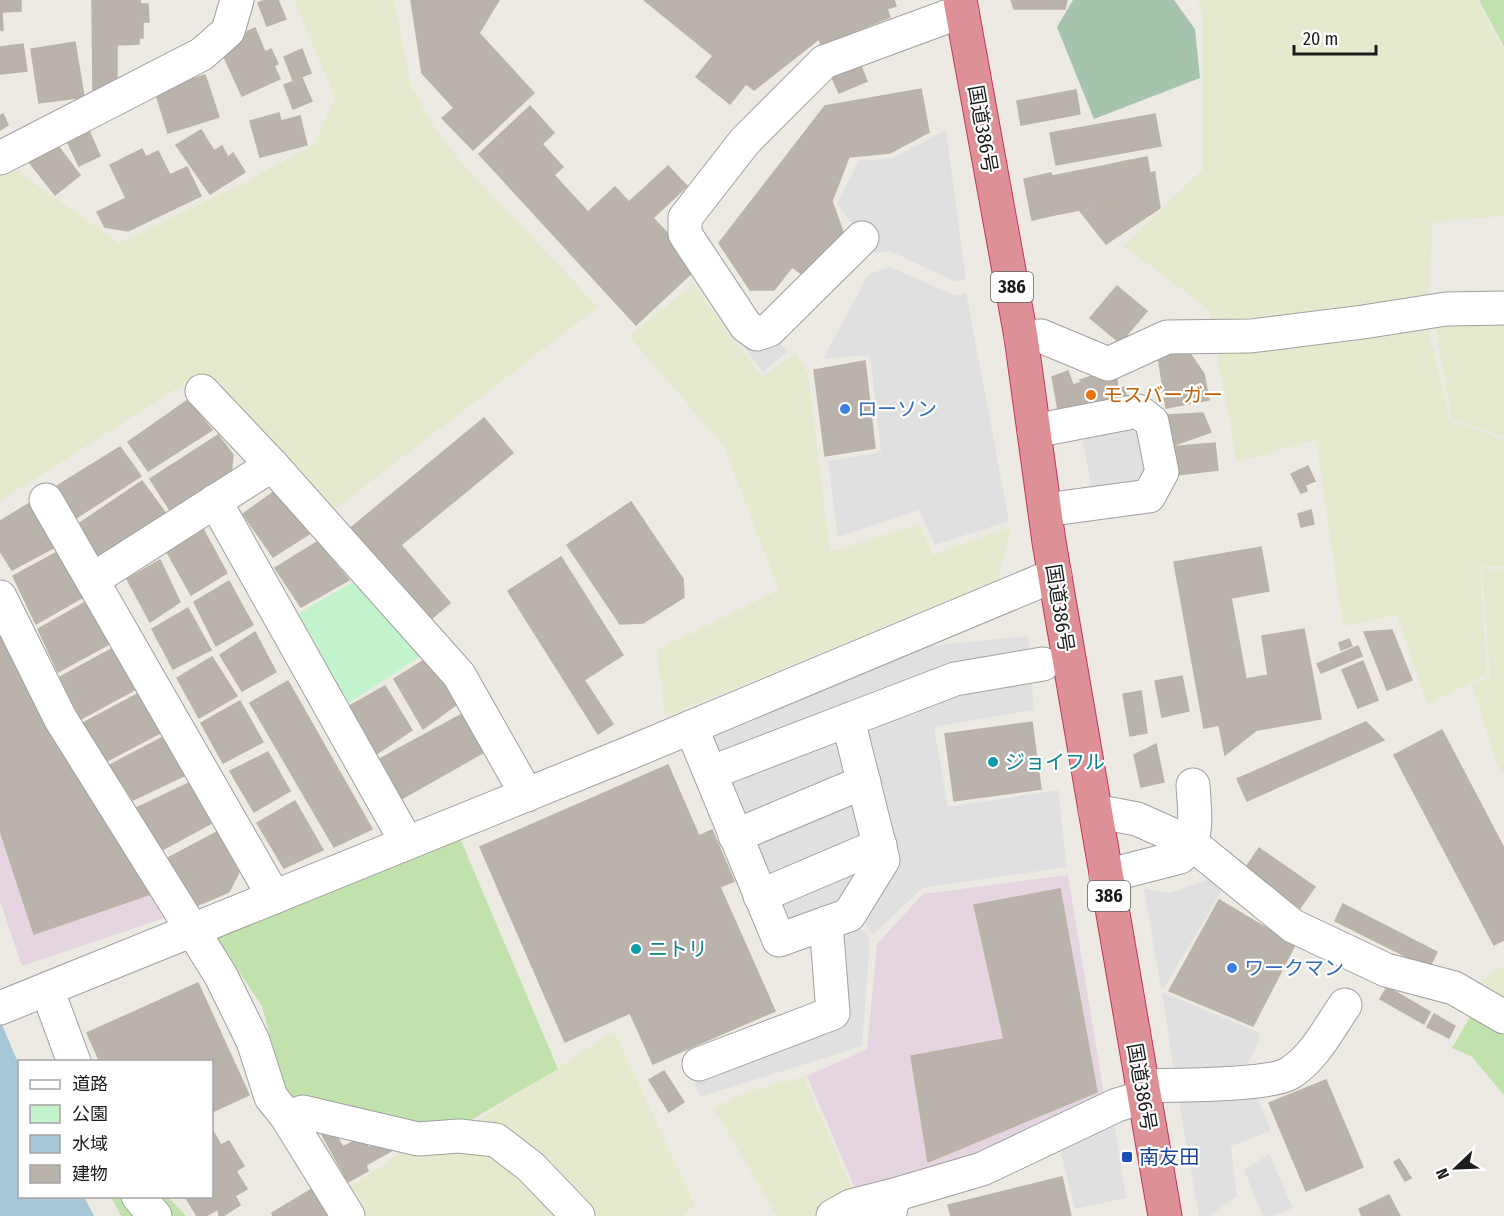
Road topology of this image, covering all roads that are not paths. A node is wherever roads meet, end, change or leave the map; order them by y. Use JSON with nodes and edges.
{"nodes":[{"id":1,"x":237,"y":0,"type":"edge"},
{"id":2,"x":961,"y":5,"type":"edge"},
{"id":3,"x":0,"y":158,"type":"edge"},
{"id":4,"x":862,"y":238,"type":"dead end"},
{"id":5,"x":1504,"y":308,"type":"edge"},
{"id":6,"x":1021,"y":337,"type":"junction"},
{"id":7,"x":201,"y":391,"type":"dead end"},
{"id":8,"x":1034,"y":431,"type":"junction"},
{"id":9,"x":272,"y":465,"type":"junction"},
{"id":10,"x":46,"y":500,"type":"dead end"},
{"id":11,"x":215,"y":501,"type":"junction"},
{"id":12,"x":1045,"y":510,"type":"junction"},
{"id":13,"x":1055,"y":575,"type":"junction"},
{"id":14,"x":92,"y":580,"type":"junction"},
{"id":15,"x":0,"y":597,"type":"edge"},
{"id":16,"x":1043,"y":664,"type":"dead end"},
{"id":17,"x":848,"y":720,"type":"junction"},
{"id":18,"x":691,"y":727,"type":"junction"},
{"id":19,"x":710,"y":773,"type":"junction"},
{"id":20,"x":864,"y":782,"type":"junction"},
{"id":21,"x":1193,"y":786,"type":"dead end"},
{"id":22,"x":527,"y":795,"type":"junction"},
{"id":23,"x":1095,"y":811,"type":"junction"},
{"id":24,"x":735,"y":836,"type":"junction"},
{"id":25,"x":406,"y":843,"type":"junction"},
{"id":26,"x":880,"y":845,"type":"junction"},
{"id":27,"x":1187,"y":850,"type":"junction"},
{"id":28,"x":1106,"y":876,"type":"junction"},
{"id":29,"x":760,"y":896,"type":"junction"},
{"id":30,"x":274,"y":897,"type":"junction"},
{"id":31,"x":826,"y":923,"type":"junction"},
{"id":32,"x":193,"y":930,"type":"junction"},
{"id":33,"x":42,"y":991,"type":"junction"},
{"id":34,"x":1345,"y":1005,"type":"dead end"},
{"id":35,"x":0,"y":1008,"type":"edge"},
{"id":36,"x":1504,"y":1017,"type":"edge"},
{"id":37,"x":74,"y":1060,"type":"edge"},
{"id":38,"x":699,"y":1064,"type":"dead end"},
{"id":39,"x":1143,"y":1091,"type":"junction"},
{"id":40,"x":287,"y":1117,"type":"junction"},
{"id":41,"x":139,"y":1198,"type":"edge"},
{"id":42,"x":892,"y":1206,"type":"edge"},
{"id":43,"x":155,"y":1216,"type":"edge"},
{"id":44,"x":348,"y":1216,"type":"edge"},
{"id":45,"x":578,"y":1216,"type":"edge"},
{"id":46,"x":833,"y":1216,"type":"edge"},
{"id":47,"x":1164,"y":1216,"type":"edge"}],
"edges":[{"from":1,"to":3,"type":"street"},
{"from":2,"to":4,"type":"street"},
{"from":2,"to":6,"type":"highway","name":"国道386号","number":"386"},
{"from":5,"to":6,"type":"street"},
{"from":6,"to":8,"type":"highway","name":"国道386号","number":"386"},
{"from":7,"to":9,"type":"street"},
{"from":8,"to":12,"type":"highway","name":"国道386号","number":"386"},
{"from":8,"to":12,"type":"street"},
{"from":9,"to":11,"type":"street"},
{"from":9,"to":22,"type":"street"},
{"from":10,"to":14,"type":"street"},
{"from":11,"to":14,"type":"street"},
{"from":11,"to":25,"type":"street"},
{"from":12,"to":13,"type":"highway","name":"国道386号","number":"386"},
{"from":13,"to":18,"type":"street"},
{"from":13,"to":23,"type":"highway","name":"国道386号","number":"386"},
{"from":14,"to":30,"type":"street"},
{"from":15,"to":32,"type":"street"},
{"from":16,"to":17,"type":"street"},
{"from":17,"to":19,"type":"street"},
{"from":17,"to":20,"type":"street"},
{"from":18,"to":19,"type":"street"},
{"from":18,"to":22,"type":"street"},
{"from":19,"to":24,"type":"street"},
{"from":20,"to":24,"type":"street"},
{"from":20,"to":26,"type":"street"},
{"from":21,"to":27,"type":"street"},
{"from":22,"to":25,"type":"street"},
{"from":23,"to":27,"type":"street"},
{"from":23,"to":28,"type":"highway","name":"国道386号","number":"386"},
{"from":24,"to":29,"type":"street"},
{"from":25,"to":30,"type":"street"},
{"from":26,"to":29,"type":"street"},
{"from":26,"to":31,"type":"street"},
{"from":27,"to":28,"type":"street"},
{"from":27,"to":36,"type":"street"},
{"from":28,"to":39,"type":"highway","name":"国道386号","number":"386"},
{"from":29,"to":31,"type":"street"},
{"from":30,"to":32,"type":"street"},
{"from":31,"to":38,"type":"street"},
{"from":32,"to":33,"type":"street"},
{"from":32,"to":40,"type":"street"},
{"from":33,"to":35,"type":"street"},
{"from":33,"to":37,"type":"street"},
{"from":34,"to":39,"type":"street"},
{"from":39,"to":42,"type":"street"},
{"from":39,"to":47,"type":"highway","name":"国道386号","number":"386"},
{"from":40,"to":44,"type":"street"},
{"from":40,"to":45,"type":"street"},
{"from":41,"to":43,"type":"street"},
{"from":42,"to":46,"type":"street"}]}
